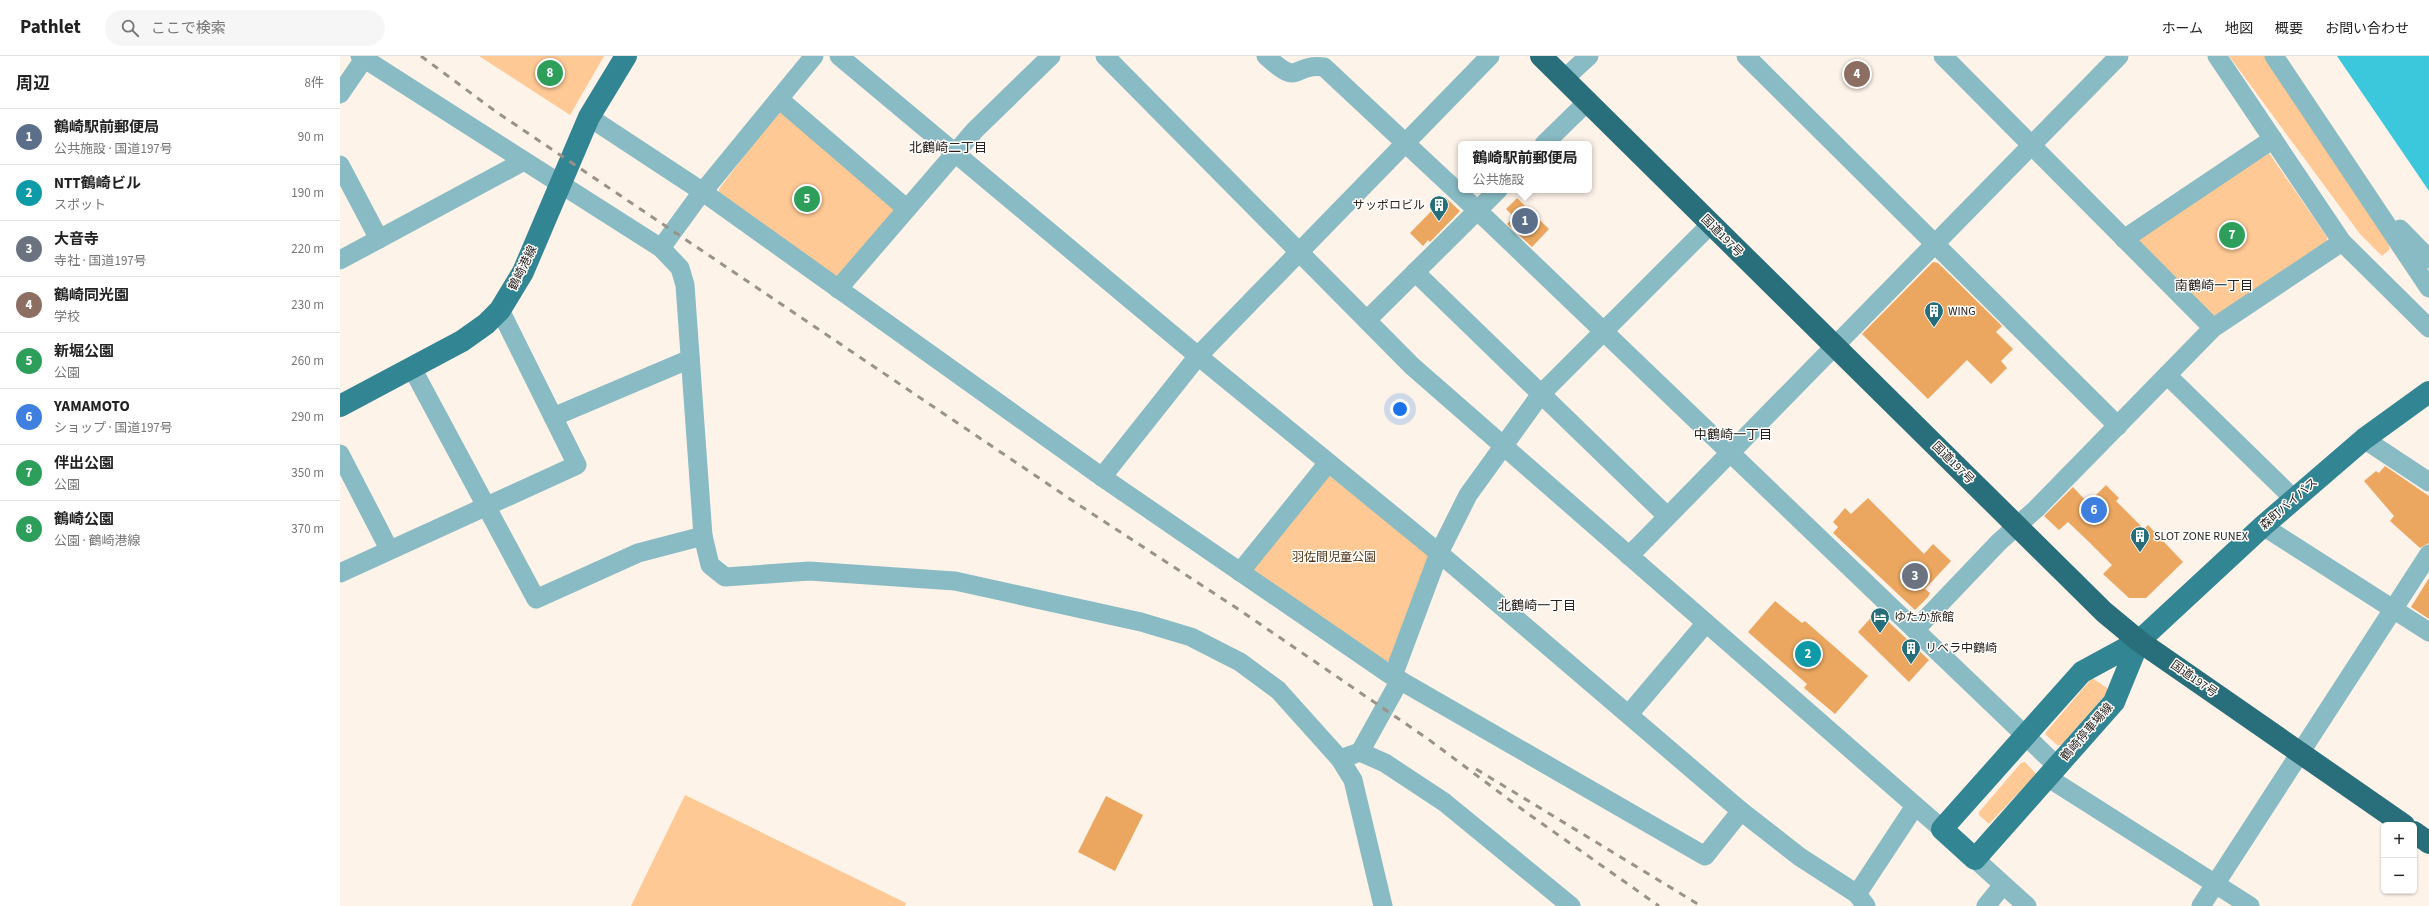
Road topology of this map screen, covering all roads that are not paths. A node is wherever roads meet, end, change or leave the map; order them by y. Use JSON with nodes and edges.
{"nodes":[{"id":1,"x":626,"y":56,"type":"edge"},
{"id":2,"x":814,"y":56,"type":"edge"},
{"id":3,"x":839,"y":56,"type":"edge"},
{"id":4,"x":1051,"y":56,"type":"edge"},
{"id":5,"x":1105,"y":56,"type":"edge"},
{"id":6,"x":1266,"y":56,"type":"edge"},
{"id":7,"x":1490,"y":56,"type":"edge"},
{"id":8,"x":1541,"y":56,"type":"edge"},
{"id":9,"x":1589,"y":56,"type":"edge"},
{"id":10,"x":1746,"y":56,"type":"edge"},
{"id":11,"x":1943,"y":56,"type":"edge"},
{"id":12,"x":2119,"y":56,"type":"edge"},
{"id":13,"x":2217,"y":56,"type":"edge"},
{"id":14,"x":2274,"y":56,"type":"edge"},
{"id":15,"x":362,"y":57,"type":"edge"},
{"id":16,"x":1323,"y":61,"type":"edge"},
{"id":17,"x":1564,"y":79,"type":"junction"},
{"id":18,"x":340,"y":94,"type":"edge"},
{"id":19,"x":779,"y":99,"type":"junction"},
{"id":20,"x":1587,"y":102,"type":"junction"},
{"id":21,"x":590,"y":117,"type":"junction"},
{"id":22,"x":2273,"y":139,"type":"junction"},
{"id":23,"x":1547,"y":141,"type":"edge"},
{"id":24,"x":1406,"y":142,"type":"junction"},
{"id":25,"x":2032,"y":145,"type":"junction"},
{"id":26,"x":955,"y":153,"type":"junction"},
{"id":27,"x":524,"y":161,"type":"junction"},
{"id":28,"x":340,"y":165,"type":"edge"},
{"id":29,"x":561,"y":186,"type":"junction"},
{"id":30,"x":707,"y":187,"type":"junction"},
{"id":31,"x":1458,"y":192,"type":"edge"},
{"id":32,"x":1459,"y":193,"type":"edge"},
{"id":33,"x":1495,"y":193,"type":"edge"},
{"id":34,"x":907,"y":209,"type":"junction"},
{"id":35,"x":2376,"y":209,"type":"junction"},
{"id":36,"x":1477,"y":210,"type":"junction"},
{"id":37,"x":1711,"y":224,"type":"junction"},
{"id":38,"x":379,"y":239,"type":"junction"},
{"id":39,"x":2124,"y":239,"type":"junction"},
{"id":40,"x":2342,"y":242,"type":"junction"},
{"id":41,"x":1935,"y":244,"type":"junction"},
{"id":42,"x":661,"y":248,"type":"junction"},
{"id":43,"x":1299,"y":252,"type":"junction"},
{"id":44,"x":2429,"y":259,"type":"edge"},
{"id":45,"x":340,"y":260,"type":"edge"},
{"id":46,"x":1415,"y":272,"type":"junction"},
{"id":47,"x":2429,"y":288,"type":"edge"},
{"id":48,"x":838,"y":289,"type":"junction"},
{"id":49,"x":500,"y":310,"type":"junction"},
{"id":50,"x":1366,"y":320,"type":"junction"},
{"id":51,"x":2213,"y":328,"type":"junction"},
{"id":52,"x":2429,"y":328,"type":"edge"},
{"id":53,"x":1604,"y":332,"type":"junction"},
{"id":54,"x":1835,"y":346,"type":"junction"},
{"id":55,"x":1198,"y":356,"type":"junction"},
{"id":56,"x":690,"y":359,"type":"junction"},
{"id":57,"x":412,"y":368,"type":"junction"},
{"id":58,"x":2167,"y":375,"type":"junction"},
{"id":59,"x":2429,"y":392,"type":"edge"},
{"id":60,"x":1541,"y":394,"type":"junction"},
{"id":61,"x":342,"y":401,"type":"edge"},
{"id":62,"x":553,"y":417,"type":"junction"},
{"id":63,"x":2118,"y":426,"type":"junction"},
{"id":64,"x":2364,"y":439,"type":"junction"},
{"id":65,"x":1503,"y":446,"type":"junction"},
{"id":66,"x":1730,"y":452,"type":"junction"},
{"id":67,"x":340,"y":454,"type":"edge"},
{"id":68,"x":1328,"y":463,"type":"junction"},
{"id":69,"x":1102,"y":477,"type":"junction"},
{"id":70,"x":2429,"y":482,"type":"edge"},
{"id":71,"x":2294,"y":499,"type":"junction"},
{"id":72,"x":486,"y":506,"type":"junction"},
{"id":73,"x":1667,"y":516,"type":"junction"},
{"id":74,"x":2017,"y":526,"type":"junction"},
{"id":75,"x":2263,"y":526,"type":"junction"},
{"id":76,"x":703,"y":536,"type":"junction"},
{"id":77,"x":389,"y":549,"type":"junction"},
{"id":78,"x":1439,"y":553,"type":"junction"},
{"id":79,"x":2429,"y":554,"type":"edge"},
{"id":80,"x":1629,"y":556,"type":"junction"},
{"id":81,"x":1240,"y":572,"type":"junction"},
{"id":82,"x":340,"y":573,"type":"edge"},
{"id":83,"x":2393,"y":609,"type":"junction"},
{"id":84,"x":1706,"y":623,"type":"junction"},
{"id":85,"x":1915,"y":630,"type":"junction"},
{"id":86,"x":2429,"y":632,"type":"edge"},
{"id":87,"x":2139,"y":641,"type":"junction"},
{"id":88,"x":1397,"y":678,"type":"junction"},
{"id":89,"x":1629,"y":714,"type":"junction"},
{"id":90,"x":2024,"y":734,"type":"junction"},
{"id":91,"x":1360,"y":752,"type":"junction"},
{"id":92,"x":2300,"y":753,"type":"junction"},
{"id":93,"x":1340,"y":759,"type":"junction"},
{"id":94,"x":2052,"y":772,"type":"junction"},
{"id":95,"x":1915,"y":806,"type":"junction"},
{"id":96,"x":1741,"y":811,"type":"junction"},
{"id":97,"x":2400,"y":822,"type":"edge"},
{"id":98,"x":1942,"y":829,"type":"junction"},
{"id":99,"x":2417,"y":834,"type":"edge"},
{"id":100,"x":2429,"y":843,"type":"edge"},
{"id":101,"x":1975,"y":859,"type":"junction"},
{"id":102,"x":2215,"y":884,"type":"junction"},
{"id":103,"x":2003,"y":885,"type":"junction"},
{"id":104,"x":1861,"y":900,"type":"edge"},
{"id":105,"x":1382,"y":906,"type":"edge"},
{"id":106,"x":1571,"y":906,"type":"edge"},
{"id":107,"x":1986,"y":906,"type":"edge"},
{"id":108,"x":2026,"y":906,"type":"edge"},
{"id":109,"x":2200,"y":906,"type":"edge"},
{"id":110,"x":2250,"y":906,"type":"edge"}],
"edges":[{"from":1,"to":21,"type":"main road","name":"鶴崎港線"},
{"from":2,"to":19,"type":"street"},
{"from":3,"to":26,"type":"street"},
{"from":4,"to":26,"type":"street"},
{"from":5,"to":43,"type":"street"},
{"from":6,"to":16,"type":"street"},
{"from":7,"to":24,"type":"street"},
{"from":8,"to":17,"type":"highway","name":"国道197号"},
{"from":9,"to":17,"type":"street"},
{"from":10,"to":41,"type":"street"},
{"from":11,"to":25,"type":"street"},
{"from":12,"to":25,"type":"street"},
{"from":13,"to":22,"type":"street"},
{"from":14,"to":35,"type":"street"},
{"from":15,"to":18,"type":"street"},
{"from":15,"to":27,"type":"street"},
{"from":16,"to":24,"type":"street"},
{"from":17,"to":20,"type":"highway","name":"国道197号"},
{"from":19,"to":30,"type":"street"},
{"from":19,"to":34,"type":"street"},
{"from":20,"to":23,"type":"street"},
{"from":20,"to":37,"type":"highway","name":"国道197号"},
{"from":21,"to":29,"type":"main road","name":"鶴崎港線"},
{"from":21,"to":30,"type":"street"},
{"from":22,"to":39,"type":"street"},
{"from":22,"to":40,"type":"street"},
{"from":24,"to":31,"type":"street"},
{"from":24,"to":43,"type":"street"},
{"from":25,"to":39,"type":"street"},
{"from":25,"to":41,"type":"street"},
{"from":26,"to":34,"type":"street"},
{"from":26,"to":55,"type":"street"},
{"from":27,"to":29,"type":"street"},
{"from":27,"to":38,"type":"street"},
{"from":28,"to":38,"type":"street"},
{"from":29,"to":42,"type":"street"},
{"from":29,"to":49,"type":"main road","name":"鶴崎港線"},
{"from":30,"to":42,"type":"street"},
{"from":30,"to":48,"type":"street"},
{"from":32,"to":36,"type":"street"},
{"from":33,"to":36,"type":"street"},
{"from":34,"to":48,"type":"street"},
{"from":35,"to":44,"type":"street"},
{"from":35,"to":47,"type":"street"},
{"from":36,"to":46,"type":"street"},
{"from":36,"to":53,"type":"street"},
{"from":37,"to":53,"type":"street"},
{"from":37,"to":54,"type":"highway","name":"国道197号"},
{"from":38,"to":45,"type":"street"},
{"from":39,"to":51,"type":"street"},
{"from":40,"to":51,"type":"street"},
{"from":40,"to":52,"type":"street"},
{"from":41,"to":54,"type":"street"},
{"from":41,"to":63,"type":"street"},
{"from":42,"to":56,"type":"street"},
{"from":43,"to":50,"type":"street"},
{"from":43,"to":55,"type":"street"},
{"from":46,"to":50,"type":"street"},
{"from":46,"to":60,"type":"street"},
{"from":48,"to":69,"type":"street"},
{"from":49,"to":57,"type":"main road","name":"鶴崎港線"},
{"from":49,"to":62,"type":"street"},
{"from":50,"to":65,"type":"street"},
{"from":51,"to":58,"type":"street"},
{"from":53,"to":60,"type":"street"},
{"from":53,"to":66,"type":"street"},
{"from":54,"to":66,"type":"street"},
{"from":54,"to":74,"type":"highway","name":"国道197号"},
{"from":55,"to":68,"type":"street"},
{"from":55,"to":69,"type":"street"},
{"from":56,"to":62,"type":"street"},
{"from":56,"to":76,"type":"street"},
{"from":57,"to":61,"type":"main road","name":"鶴崎港線"},
{"from":57,"to":72,"type":"street"},
{"from":58,"to":63,"type":"street"},
{"from":58,"to":71,"type":"street"},
{"from":59,"to":64,"type":"main road","name":"森町バイパス"},
{"from":60,"to":65,"type":"street"},
{"from":60,"to":73,"type":"street"},
{"from":62,"to":72,"type":"street"},
{"from":63,"to":74,"type":"street"},
{"from":64,"to":70,"type":"street"},
{"from":64,"to":71,"type":"main road","name":"森町バイパス"},
{"from":65,"to":78,"type":"street"},
{"from":65,"to":80,"type":"street"},
{"from":66,"to":73,"type":"street"},
{"from":66,"to":85,"type":"street"},
{"from":67,"to":77,"type":"street"},
{"from":68,"to":78,"type":"street"},
{"from":68,"to":81,"type":"street"},
{"from":69,"to":81,"type":"street"},
{"from":71,"to":75,"type":"main road","name":"森町バイパス"},
{"from":72,"to":76,"type":"street"},
{"from":72,"to":77,"type":"street"},
{"from":73,"to":80,"type":"street"},
{"from":74,"to":85,"type":"street"},
{"from":74,"to":87,"type":"highway","name":"国道197号"},
{"from":75,"to":83,"type":"street"},
{"from":75,"to":87,"type":"main road","name":"森町バイパス"},
{"from":76,"to":93,"type":"street"},
{"from":77,"to":82,"type":"street"},
{"from":78,"to":88,"type":"street"},
{"from":78,"to":89,"type":"street"},
{"from":79,"to":83,"type":"street"},
{"from":80,"to":84,"type":"street"},
{"from":81,"to":88,"type":"street"},
{"from":83,"to":86,"type":"street"},
{"from":83,"to":92,"type":"street"},
{"from":84,"to":89,"type":"street"},
{"from":84,"to":95,"type":"street"},
{"from":85,"to":90,"type":"street"},
{"from":87,"to":90,"type":"main road"},
{"from":87,"to":92,"type":"highway","name":"国道197号"},
{"from":87,"to":94,"type":"main road","name":"鶴崎停車場線"},
{"from":88,"to":91,"type":"street"},
{"from":88,"to":96,"type":"street"},
{"from":89,"to":96,"type":"street"},
{"from":90,"to":94,"type":"street"},
{"from":90,"to":98,"type":"main road"},
{"from":91,"to":93,"type":"street"},
{"from":91,"to":106,"type":"street"},
{"from":92,"to":97,"type":"highway","name":"国道197号"},
{"from":92,"to":102,"type":"street"},
{"from":93,"to":105,"type":"street"},
{"from":94,"to":101,"type":"main road","name":"鶴崎停車場線"},
{"from":94,"to":102,"type":"street"},
{"from":95,"to":98,"type":"street"},
{"from":95,"to":104,"type":"street"},
{"from":96,"to":104,"type":"street"},
{"from":98,"to":101,"type":"main road"},
{"from":99,"to":100,"type":"highway"},
{"from":101,"to":103,"type":"street"},
{"from":102,"to":109,"type":"street"},
{"from":102,"to":110,"type":"street"},
{"from":103,"to":107,"type":"street"},
{"from":103,"to":108,"type":"street"}]}
